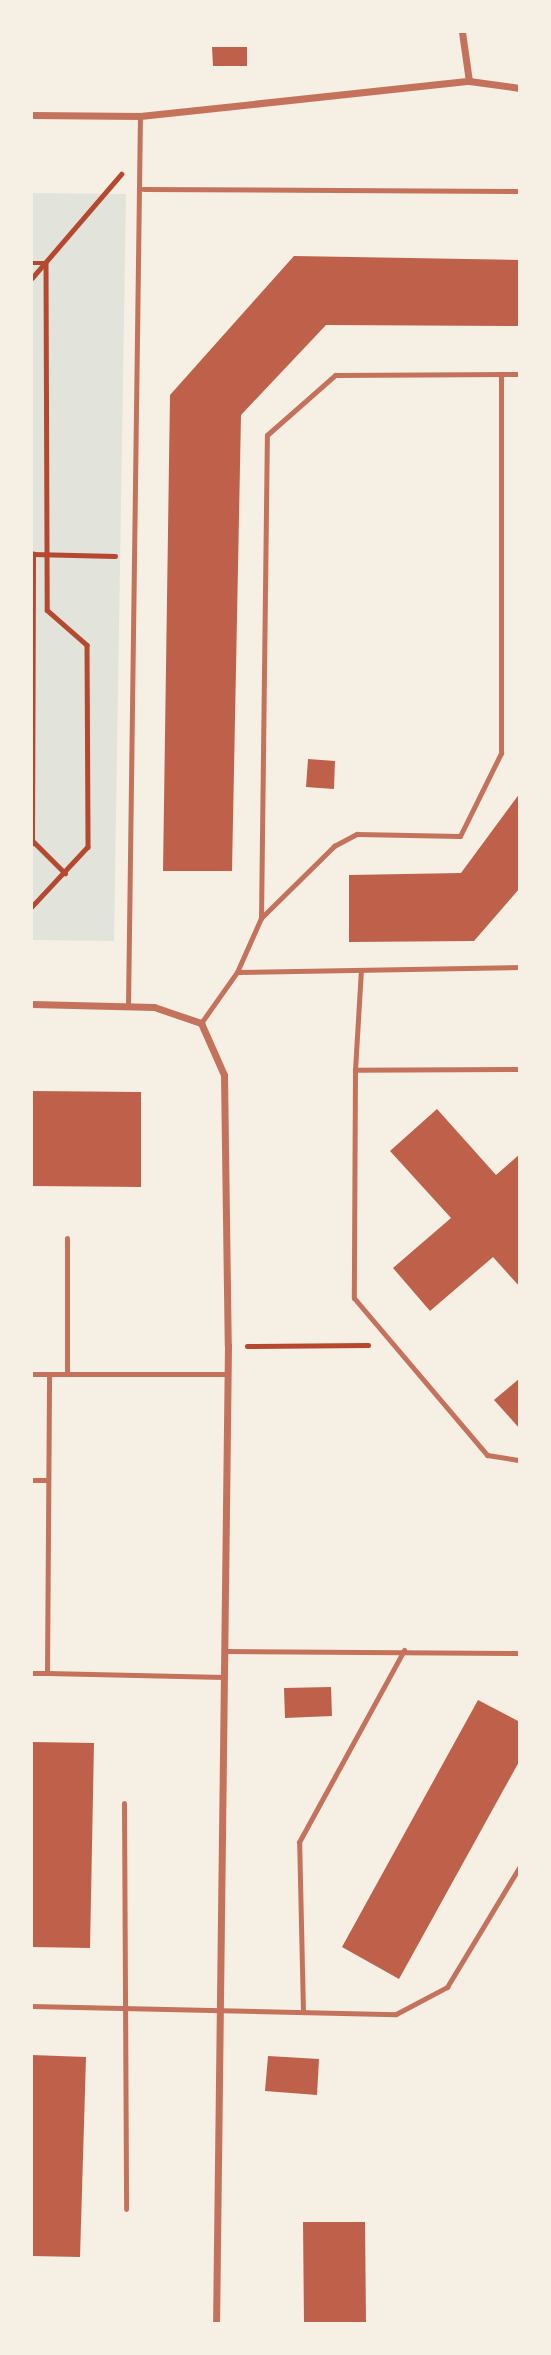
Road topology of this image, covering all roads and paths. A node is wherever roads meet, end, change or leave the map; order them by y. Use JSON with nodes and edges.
{"nodes":[{"id":1,"x":462,"y":32,"type":"edge"},
{"id":2,"x":469,"y":81,"type":"junction"},
{"id":3,"x":520,"y":88,"type":"edge"},
{"id":4,"x":32,"y":115,"type":"edge"},
{"id":5,"x":140,"y":116,"type":"junction"},
{"id":6,"x":142,"y":175,"type":"junction"},
{"id":7,"x":143,"y":189,"type":"junction"},
{"id":8,"x":520,"y":191,"type":"edge"},
{"id":9,"x":32,"y":262,"type":"edge"},
{"id":10,"x":46,"y":263,"type":"junction"},
{"id":11,"x":32,"y":278,"type":"edge"},
{"id":12,"x":501,"y":374,"type":"junction"},
{"id":13,"x":520,"y":374,"type":"edge"},
{"id":14,"x":32,"y":554,"type":"edge"},
{"id":15,"x":43,"y":554,"type":"junction"},
{"id":16,"x":135,"y":557,"type":"junction"},
{"id":17,"x":34,"y":632,"type":"edge"},
{"id":18,"x":34,"y":731,"type":"edge"},
{"id":19,"x":33,"y":843,"type":"edge"},
{"id":20,"x":65,"y":873,"type":"junction"},
{"id":21,"x":32,"y":907,"type":"edge"},
{"id":22,"x":261,"y":918,"type":"junction"},
{"id":23,"x":520,"y":967,"type":"edge"},
{"id":24,"x":361,"y":971,"type":"junction"},
{"id":25,"x":237,"y":972,"type":"junction"},
{"id":26,"x":32,"y":1004,"type":"edge"},
{"id":27,"x":128,"y":1006,"type":"junction"},
{"id":28,"x":201,"y":1023,"type":"junction"},
{"id":29,"x":520,"y":1069,"type":"edge"},
{"id":30,"x":355,"y":1070,"type":"junction"},
{"id":31,"x":66,"y":1238,"type":"dead end"},
{"id":32,"x":382,"y":1332,"type":"junction"},
{"id":33,"x":260,"y":1346,"type":"dead end"},
{"id":34,"x":32,"y":1374,"type":"edge"},
{"id":35,"x":49,"y":1374,"type":"junction"},
{"id":36,"x":67,"y":1374,"type":"junction"},
{"id":37,"x":227,"y":1374,"type":"junction"},
{"id":38,"x":520,"y":1460,"type":"edge"},
{"id":39,"x":32,"y":1480,"type":"edge"},
{"id":40,"x":48,"y":1480,"type":"junction"},
{"id":41,"x":404,"y":1650,"type":"junction"},
{"id":42,"x":224,"y":1651,"type":"junction"},
{"id":43,"x":520,"y":1653,"type":"edge"},
{"id":44,"x":32,"y":1673,"type":"edge"},
{"id":45,"x":47,"y":1673,"type":"junction"},
{"id":46,"x":224,"y":1676,"type":"junction"},
{"id":47,"x":124,"y":1803,"type":"dead end"},
{"id":48,"x":520,"y":1866,"type":"edge"},
{"id":49,"x":32,"y":2006,"type":"edge"},
{"id":50,"x":125,"y":2008,"type":"junction"},
{"id":51,"x":221,"y":2012,"type":"junction"},
{"id":52,"x":303,"y":2012,"type":"junction"},
{"id":53,"x":126,"y":2208,"type":"dead end"},
{"id":54,"x":216,"y":2323,"type":"edge"}],
"edges":[{"from":1,"to":2,"type":"street"},
{"from":2,"to":3,"type":"street"},
{"from":2,"to":5,"type":"street"},
{"from":4,"to":5,"type":"street"},
{"from":5,"to":6,"type":"lane"},
{"from":6,"to":7,"type":"lane"},
{"from":6,"to":10,"type":"path"},
{"from":7,"to":8,"type":"lane"},
{"from":7,"to":16,"type":"lane"},
{"from":9,"to":10,"type":"path"},
{"from":10,"to":11,"type":"path"},
{"from":10,"to":15,"type":"path"},
{"from":12,"to":13,"type":"lane"},
{"from":12,"to":22,"type":"lane"},
{"from":12,"to":22,"type":"lane"},
{"from":14,"to":15,"type":"path"},
{"from":14,"to":17,"type":"path"},
{"from":15,"to":16,"type":"path"},
{"from":15,"to":20,"type":"path"},
{"from":16,"to":27,"type":"lane"},
{"from":17,"to":18,"type":"path"},
{"from":18,"to":19,"type":"path"},
{"from":19,"to":20,"type":"path"},
{"from":20,"to":21,"type":"path"},
{"from":22,"to":25,"type":"lane"},
{"from":23,"to":24,"type":"lane"},
{"from":24,"to":25,"type":"lane"},
{"from":24,"to":30,"type":"lane"},
{"from":25,"to":28,"type":"lane"},
{"from":26,"to":27,"type":"street"},
{"from":27,"to":28,"type":"street"},
{"from":28,"to":37,"type":"street"},
{"from":29,"to":30,"type":"lane"},
{"from":30,"to":32,"type":"lane"},
{"from":31,"to":36,"type":"lane"},
{"from":32,"to":33,"type":"path"},
{"from":32,"to":38,"type":"lane"},
{"from":34,"to":35,"type":"lane"},
{"from":35,"to":36,"type":"lane"},
{"from":35,"to":40,"type":"lane"},
{"from":36,"to":37,"type":"lane"},
{"from":37,"to":42,"type":"street"},
{"from":39,"to":40,"type":"lane"},
{"from":40,"to":45,"type":"lane"},
{"from":41,"to":42,"type":"lane"},
{"from":41,"to":43,"type":"lane"},
{"from":41,"to":52,"type":"lane"},
{"from":42,"to":46,"type":"street"},
{"from":44,"to":45,"type":"lane"},
{"from":45,"to":46,"type":"lane"},
{"from":46,"to":51,"type":"street"},
{"from":47,"to":50,"type":"lane"},
{"from":48,"to":52,"type":"lane"},
{"from":49,"to":50,"type":"lane"},
{"from":50,"to":51,"type":"lane"},
{"from":50,"to":53,"type":"lane"},
{"from":51,"to":52,"type":"lane"},
{"from":51,"to":54,"type":"street"}]}
